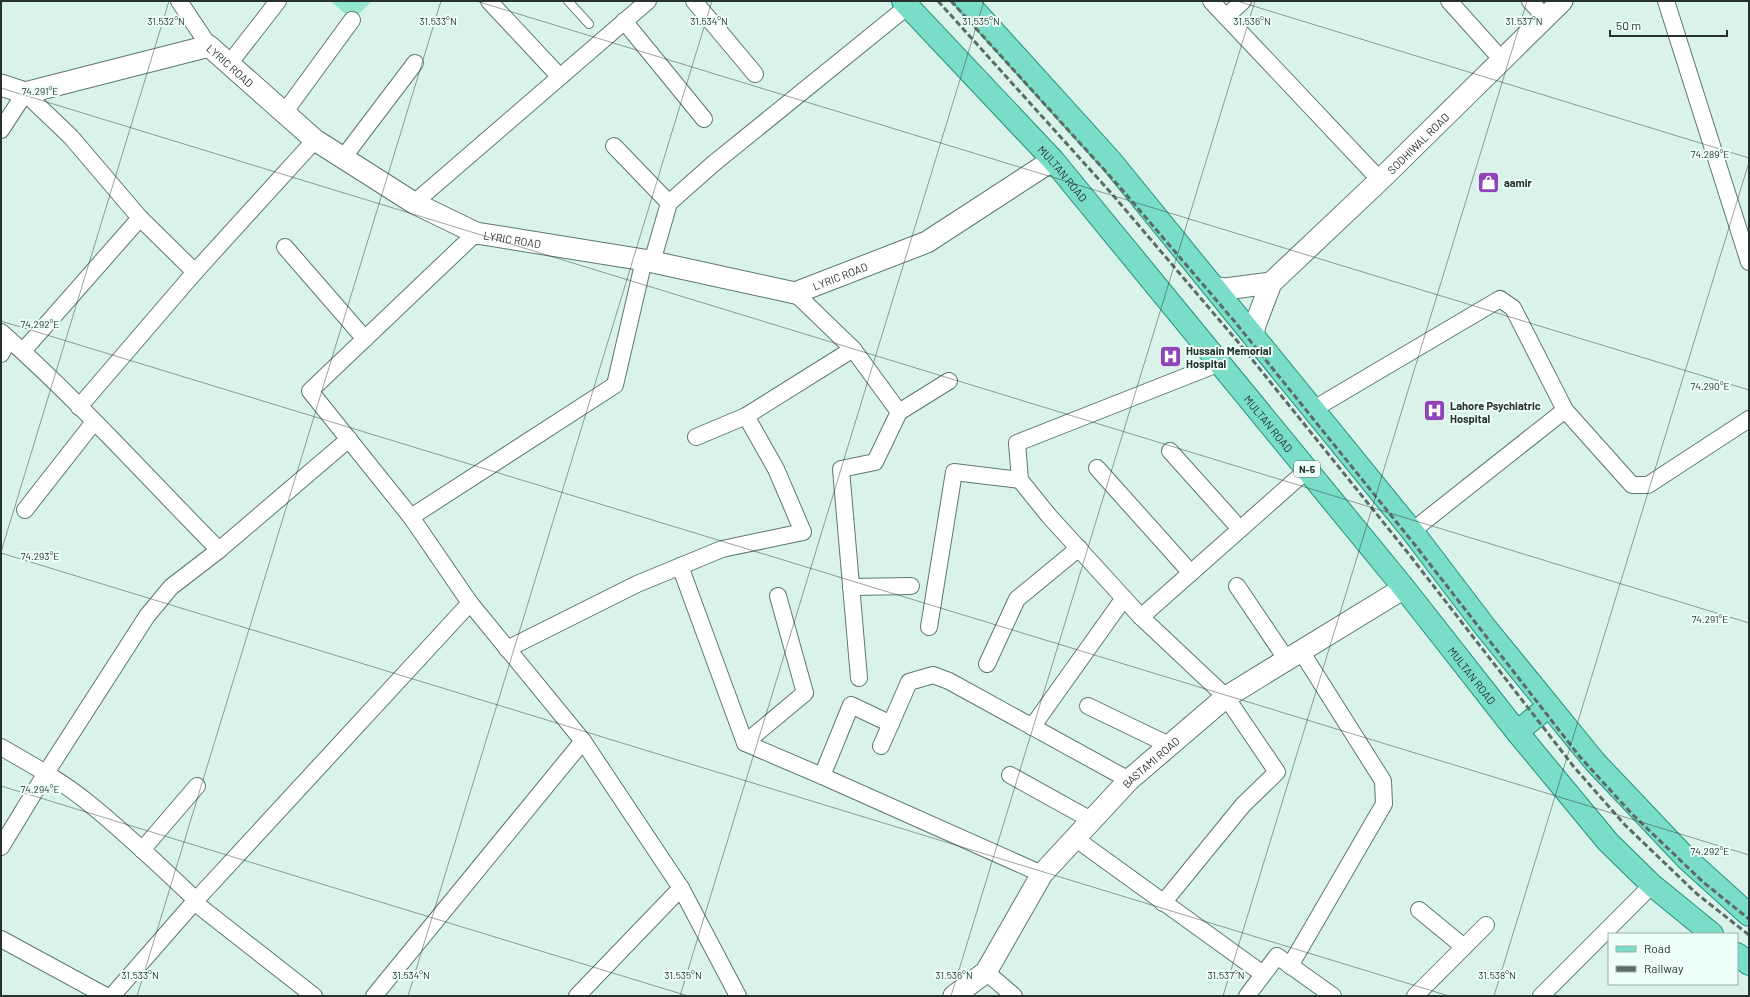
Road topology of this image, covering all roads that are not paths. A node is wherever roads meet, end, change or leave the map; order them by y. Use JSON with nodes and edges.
{"nodes":[{"id":1,"x":179,"y":1,"type":"edge"},
{"id":2,"x":278,"y":1,"type":"edge"},
{"id":3,"x":489,"y":1,"type":"edge"},
{"id":4,"x":568,"y":1,"type":"edge"},
{"id":5,"x":648,"y":1,"type":"edge"},
{"id":6,"x":694,"y":1,"type":"edge"},
{"id":7,"x":966,"y":1,"type":"edge"},
{"id":8,"x":1210,"y":1,"type":"edge"},
{"id":9,"x":1243,"y":1,"type":"edge"},
{"id":10,"x":1449,"y":1,"type":"edge"},
{"id":11,"x":1530,"y":1,"type":"edge"},
{"id":12,"x":1562,"y":1,"type":"edge"},
{"id":13,"x":1666,"y":1,"type":"edge"},
{"id":14,"x":906,"y":4,"type":"edge"},
{"id":15,"x":1226,"y":17,"type":"junction"},
{"id":16,"x":1546,"y":17,"type":"junction"},
{"id":17,"x":352,"y":20,"type":"dead end"},
{"id":18,"x":624,"y":21,"type":"junction"},
{"id":19,"x":589,"y":24,"type":"dead end"},
{"id":20,"x":209,"y":46,"type":"junction"},
{"id":21,"x":1502,"y":60,"type":"junction"},
{"id":22,"x":414,"y":63,"type":"dead end"},
{"id":23,"x":229,"y":64,"type":"junction"},
{"id":24,"x":755,"y":74,"type":"dead end"},
{"id":25,"x":560,"y":77,"type":"junction"},
{"id":26,"x":1,"y":85,"type":"edge"},
{"id":27,"x":25,"y":93,"type":"junction"},
{"id":28,"x":284,"y":113,"type":"junction"},
{"id":29,"x":704,"y":119,"type":"dead end"},
{"id":30,"x":1,"y":130,"type":"edge"},
{"id":31,"x":315,"y":140,"type":"junction"},
{"id":32,"x":614,"y":146,"type":"dead end"},
{"id":33,"x":343,"y":158,"type":"junction"},
{"id":34,"x":1053,"y":160,"type":"junction"},
{"id":35,"x":1380,"y":180,"type":"junction"},
{"id":36,"x":414,"y":203,"type":"junction"},
{"id":37,"x":669,"y":204,"type":"junction"},
{"id":38,"x":140,"y":218,"type":"junction"},
{"id":39,"x":476,"y":233,"type":"junction"},
{"id":40,"x":285,"y":247,"type":"dead end"},
{"id":41,"x":648,"y":261,"type":"junction"},
{"id":42,"x":1749,"y":262,"type":"edge"},
{"id":43,"x":195,"y":272,"type":"junction"},
{"id":44,"x":1271,"y":282,"type":"junction"},
{"id":45,"x":1214,"y":287,"type":"junction"},
{"id":46,"x":795,"y":293,"type":"junction"},
{"id":47,"x":5,"y":336,"type":"edge"},
{"id":48,"x":1253,"y":336,"type":"junction"},
{"id":49,"x":365,"y":339,"type":"junction"},
{"id":50,"x":853,"y":350,"type":"junction"},
{"id":51,"x":23,"y":351,"type":"junction"},
{"id":52,"x":1,"y":354,"type":"edge"},
{"id":53,"x":1220,"y":363,"type":"junction"},
{"id":54,"x":949,"y":381,"type":"dead end"},
{"id":55,"x":79,"y":407,"type":"junction"},
{"id":56,"x":1312,"y":410,"type":"junction"},
{"id":57,"x":1564,"y":410,"type":"junction"},
{"id":58,"x":899,"y":412,"type":"junction"},
{"id":59,"x":746,"y":416,"type":"junction"},
{"id":60,"x":1749,"y":419,"type":"edge"},
{"id":61,"x":94,"y":422,"type":"junction"},
{"id":62,"x":696,"y":437,"type":"dead end"},
{"id":63,"x":349,"y":439,"type":"junction"},
{"id":64,"x":1170,"y":451,"type":"dead end"},
{"id":65,"x":1097,"y":468,"type":"dead end"},
{"id":66,"x":1307,"y":470,"type":"junction"},
{"id":67,"x":1020,"y":480,"type":"junction"},
{"id":68,"x":25,"y":510,"type":"dead end"},
{"id":69,"x":412,"y":517,"type":"junction"},
{"id":70,"x":1240,"y":529,"type":"junction"},
{"id":71,"x":1412,"y":531,"type":"junction"},
{"id":72,"x":1079,"y":548,"type":"junction"},
{"id":73,"x":219,"y":550,"type":"junction"},
{"id":74,"x":680,"y":566,"type":"junction"},
{"id":75,"x":1191,"y":573,"type":"junction"},
{"id":76,"x":911,"y":586,"type":"dead end"},
{"id":77,"x":1237,"y":586,"type":"dead end"},
{"id":78,"x":851,"y":587,"type":"junction"},
{"id":79,"x":1404,"y":588,"type":"junction"},
{"id":80,"x":778,"y":596,"type":"dead end"},
{"id":81,"x":1124,"y":598,"type":"junction"},
{"id":82,"x":470,"y":603,"type":"junction"},
{"id":83,"x":1141,"y":617,"type":"junction"},
{"id":84,"x":929,"y":627,"type":"dead end"},
{"id":85,"x":507,"y":649,"type":"junction"},
{"id":86,"x":1294,"y":655,"type":"junction"},
{"id":87,"x":987,"y":664,"type":"dead end"},
{"id":88,"x":858,"y":678,"type":"dead end"},
{"id":89,"x":1226,"y":697,"type":"junction"},
{"id":90,"x":1088,"y":706,"type":"dead end"},
{"id":91,"x":1549,"y":706,"type":"junction"},
{"id":92,"x":891,"y":724,"type":"junction"},
{"id":93,"x":1032,"y":727,"type":"junction"},
{"id":94,"x":1517,"y":732,"type":"junction"},
{"id":95,"x":583,"y":741,"type":"junction"},
{"id":96,"x":746,"y":743,"type":"junction"},
{"id":97,"x":1169,"y":745,"type":"junction"},
{"id":98,"x":881,"y":746,"type":"dead end"},
{"id":99,"x":1,"y":747,"type":"edge"},
{"id":100,"x":46,"y":773,"type":"junction"},
{"id":101,"x":1010,"y":775,"type":"dead end"},
{"id":102,"x":822,"y":776,"type":"junction"},
{"id":103,"x":1129,"y":780,"type":"junction"},
{"id":104,"x":197,"y":786,"type":"dead end"},
{"id":105,"x":1093,"y":821,"type":"junction"},
{"id":106,"x":1076,"y":839,"type":"junction"},
{"id":107,"x":1,"y":846,"type":"edge"},
{"id":108,"x":142,"y":850,"type":"junction"},
{"id":109,"x":1042,"y":874,"type":"junction"},
{"id":110,"x":1652,"y":885,"type":"junction"},
{"id":111,"x":681,"y":888,"type":"junction"},
{"id":112,"x":195,"y":901,"type":"junction"},
{"id":113,"x":1163,"y":903,"type":"junction"},
{"id":114,"x":1419,"y":910,"type":"dead end"},
{"id":115,"x":1749,"y":915,"type":"edge"},
{"id":116,"x":1486,"y":925,"type":"dead end"},
{"id":117,"x":1711,"y":933,"type":"edge"},
{"id":118,"x":1,"y":939,"type":"edge"},
{"id":119,"x":1464,"y":946,"type":"junction"},
{"id":120,"x":1738,"y":955,"type":"edge"},
{"id":121,"x":1749,"y":964,"type":"edge"},
{"id":122,"x":1290,"y":966,"type":"junction"},
{"id":123,"x":986,"y":972,"type":"junction"},
{"id":124,"x":1263,"y":974,"type":"junction"},
{"id":125,"x":106,"y":996,"type":"edge"},
{"id":126,"x":112,"y":996,"type":"edge"},
{"id":127,"x":314,"y":996,"type":"edge"},
{"id":128,"x":374,"y":996,"type":"edge"},
{"id":129,"x":577,"y":996,"type":"edge"},
{"id":130,"x":738,"y":996,"type":"edge"},
{"id":131,"x":954,"y":996,"type":"edge"},
{"id":132,"x":1014,"y":996,"type":"edge"},
{"id":133,"x":1247,"y":996,"type":"edge"},
{"id":134,"x":1333,"y":996,"type":"edge"},
{"id":135,"x":1415,"y":996,"type":"edge"},
{"id":136,"x":1541,"y":996,"type":"edge"}],
"edges":[{"from":1,"to":20,"type":"street"},
{"from":2,"to":23,"type":"street"},
{"from":3,"to":25,"type":"street"},
{"from":4,"to":19,"type":"lane"},
{"from":5,"to":18,"type":"street"},
{"from":6,"to":24,"type":"street"},
{"from":7,"to":45,"type":"main road"},
{"from":8,"to":15,"type":"street"},
{"from":9,"to":15,"type":"street"},
{"from":10,"to":21,"type":"street"},
{"from":11,"to":16,"type":"street"},
{"from":12,"to":16,"type":"street","name":"SODHIWAL ROAD"},
{"from":13,"to":42,"type":"street"},
{"from":14,"to":34,"type":"main road","name":"MULTAN ROAD","number":"N-5"},
{"from":14,"to":37,"type":"street"},
{"from":15,"to":35,"type":"street"},
{"from":16,"to":21,"type":"street","name":"SODHIWAL ROAD"},
{"from":17,"to":28,"type":"street"},
{"from":18,"to":25,"type":"street"},
{"from":18,"to":29,"type":"street"},
{"from":20,"to":23,"type":"street","name":"LYRIC ROAD"},
{"from":20,"to":27,"type":"street","name":"LYRIC ROAD"},
{"from":21,"to":35,"type":"street","name":"SODHIWAL ROAD"},
{"from":22,"to":33,"type":"street"},
{"from":23,"to":28,"type":"street","name":"LYRIC ROAD"},
{"from":25,"to":36,"type":"street"},
{"from":26,"to":27,"type":"street"},
{"from":27,"to":30,"type":"street"},
{"from":27,"to":38,"type":"street"},
{"from":28,"to":31,"type":"street","name":"LYRIC ROAD"},
{"from":31,"to":33,"type":"street","name":"LYRIC ROAD"},
{"from":31,"to":43,"type":"street"},
{"from":32,"to":37,"type":"street"},
{"from":33,"to":36,"type":"street","name":"LYRIC ROAD"},
{"from":34,"to":46,"type":"street","name":"LYRIC ROAD"},
{"from":34,"to":53,"type":"main road","name":"MULTAN ROAD","number":"N-5"},
{"from":35,"to":44,"type":"street","name":"SODHIWAL ROAD"},
{"from":36,"to":39,"type":"street","name":"LYRIC ROAD"},
{"from":37,"to":41,"type":"street"},
{"from":38,"to":43,"type":"street"},
{"from":38,"to":51,"type":"street"},
{"from":39,"to":41,"type":"street","name":"LYRIC ROAD"},
{"from":39,"to":49,"type":"street"},
{"from":40,"to":49,"type":"street"},
{"from":41,"to":46,"type":"street","name":"LYRIC ROAD"},
{"from":41,"to":69,"type":"street"},
{"from":43,"to":55,"type":"street"},
{"from":44,"to":45,"type":"street"},
{"from":44,"to":48,"type":"street","name":"SODHIWAL ROAD"},
{"from":45,"to":48,"type":"main road"},
{"from":46,"to":50,"type":"street"},
{"from":47,"to":51,"type":"street"},
{"from":47,"to":52,"type":"street"},
{"from":48,"to":56,"type":"main road"},
{"from":49,"to":63,"type":"street"},
{"from":50,"to":58,"type":"street"},
{"from":50,"to":59,"type":"street"},
{"from":51,"to":55,"type":"street"},
{"from":53,"to":66,"type":"main road","name":"MULTAN ROAD","number":"N-5"},
{"from":53,"to":67,"type":"street"},
{"from":54,"to":58,"type":"street"},
{"from":55,"to":61,"type":"street"},
{"from":56,"to":57,"type":"street"},
{"from":56,"to":71,"type":"main road"},
{"from":57,"to":60,"type":"street"},
{"from":57,"to":71,"type":"street"},
{"from":58,"to":78,"type":"street"},
{"from":59,"to":62,"type":"street"},
{"from":59,"to":74,"type":"street"},
{"from":61,"to":68,"type":"street"},
{"from":61,"to":73,"type":"street"},
{"from":63,"to":69,"type":"street"},
{"from":63,"to":73,"type":"street"},
{"from":64,"to":70,"type":"street"},
{"from":65,"to":75,"type":"street"},
{"from":66,"to":70,"type":"street"},
{"from":66,"to":79,"type":"main road","name":"MULTAN ROAD","number":"N-5"},
{"from":67,"to":72,"type":"street"},
{"from":67,"to":84,"type":"street"},
{"from":69,"to":82,"type":"street"},
{"from":70,"to":75,"type":"street"},
{"from":71,"to":91,"type":"main road"},
{"from":72,"to":81,"type":"street"},
{"from":72,"to":87,"type":"street"},
{"from":73,"to":100,"type":"street"},
{"from":74,"to":85,"type":"street"},
{"from":74,"to":96,"type":"street"},
{"from":75,"to":83,"type":"street"},
{"from":76,"to":78,"type":"street"},
{"from":77,"to":86,"type":"street"},
{"from":78,"to":88,"type":"street"},
{"from":79,"to":86,"type":"street","name":"BASTAMI ROAD"},
{"from":79,"to":94,"type":"main road","name":"MULTAN ROAD","number":"N-5"},
{"from":80,"to":96,"type":"street"},
{"from":81,"to":83,"type":"street"},
{"from":81,"to":93,"type":"street"},
{"from":82,"to":85,"type":"street"},
{"from":82,"to":112,"type":"street"},
{"from":83,"to":89,"type":"street"},
{"from":85,"to":95,"type":"street"},
{"from":86,"to":89,"type":"street","name":"BASTAMI ROAD"},
{"from":86,"to":122,"type":"street"},
{"from":89,"to":97,"type":"street","name":"BASTAMI ROAD"},
{"from":89,"to":113,"type":"street"},
{"from":90,"to":97,"type":"street"},
{"from":91,"to":94,"type":"main road"},
{"from":91,"to":115,"type":"main road"},
{"from":92,"to":93,"type":"street"},
{"from":92,"to":98,"type":"street"},
{"from":92,"to":102,"type":"street"},
{"from":93,"to":103,"type":"street"},
{"from":94,"to":110,"type":"main road","name":"MULTAN ROAD","number":"N-5"},
{"from":95,"to":111,"type":"street"},
{"from":95,"to":128,"type":"street"},
{"from":96,"to":102,"type":"street"},
{"from":97,"to":103,"type":"street","name":"BASTAMI ROAD"},
{"from":99,"to":100,"type":"street"},
{"from":100,"to":107,"type":"street"},
{"from":100,"to":108,"type":"street"},
{"from":101,"to":105,"type":"street"},
{"from":102,"to":109,"type":"street"},
{"from":103,"to":105,"type":"street","name":"BASTAMI ROAD"},
{"from":104,"to":108,"type":"street"},
{"from":105,"to":106,"type":"street","name":"BASTAMI ROAD"},
{"from":106,"to":109,"type":"street","name":"BASTAMI ROAD"},
{"from":106,"to":113,"type":"street"},
{"from":108,"to":112,"type":"street"},
{"from":109,"to":123,"type":"street","name":"BASTAMI ROAD"},
{"from":110,"to":117,"type":"main road","name":"MULTAN ROAD","number":"N-5"},
{"from":110,"to":136,"type":"street"},
{"from":111,"to":129,"type":"street"},
{"from":111,"to":130,"type":"street"},
{"from":112,"to":126,"type":"street"},
{"from":112,"to":127,"type":"street"},
{"from":113,"to":124,"type":"street"},
{"from":114,"to":119,"type":"street"},
{"from":116,"to":119,"type":"street"},
{"from":118,"to":125,"type":"street"},
{"from":119,"to":135,"type":"street"},
{"from":120,"to":121,"type":"main road"},
{"from":122,"to":124,"type":"street"},
{"from":122,"to":134,"type":"street"},
{"from":123,"to":131,"type":"street","name":"BASTAMI ROAD"},
{"from":123,"to":132,"type":"street"},
{"from":124,"to":133,"type":"street"}]}
